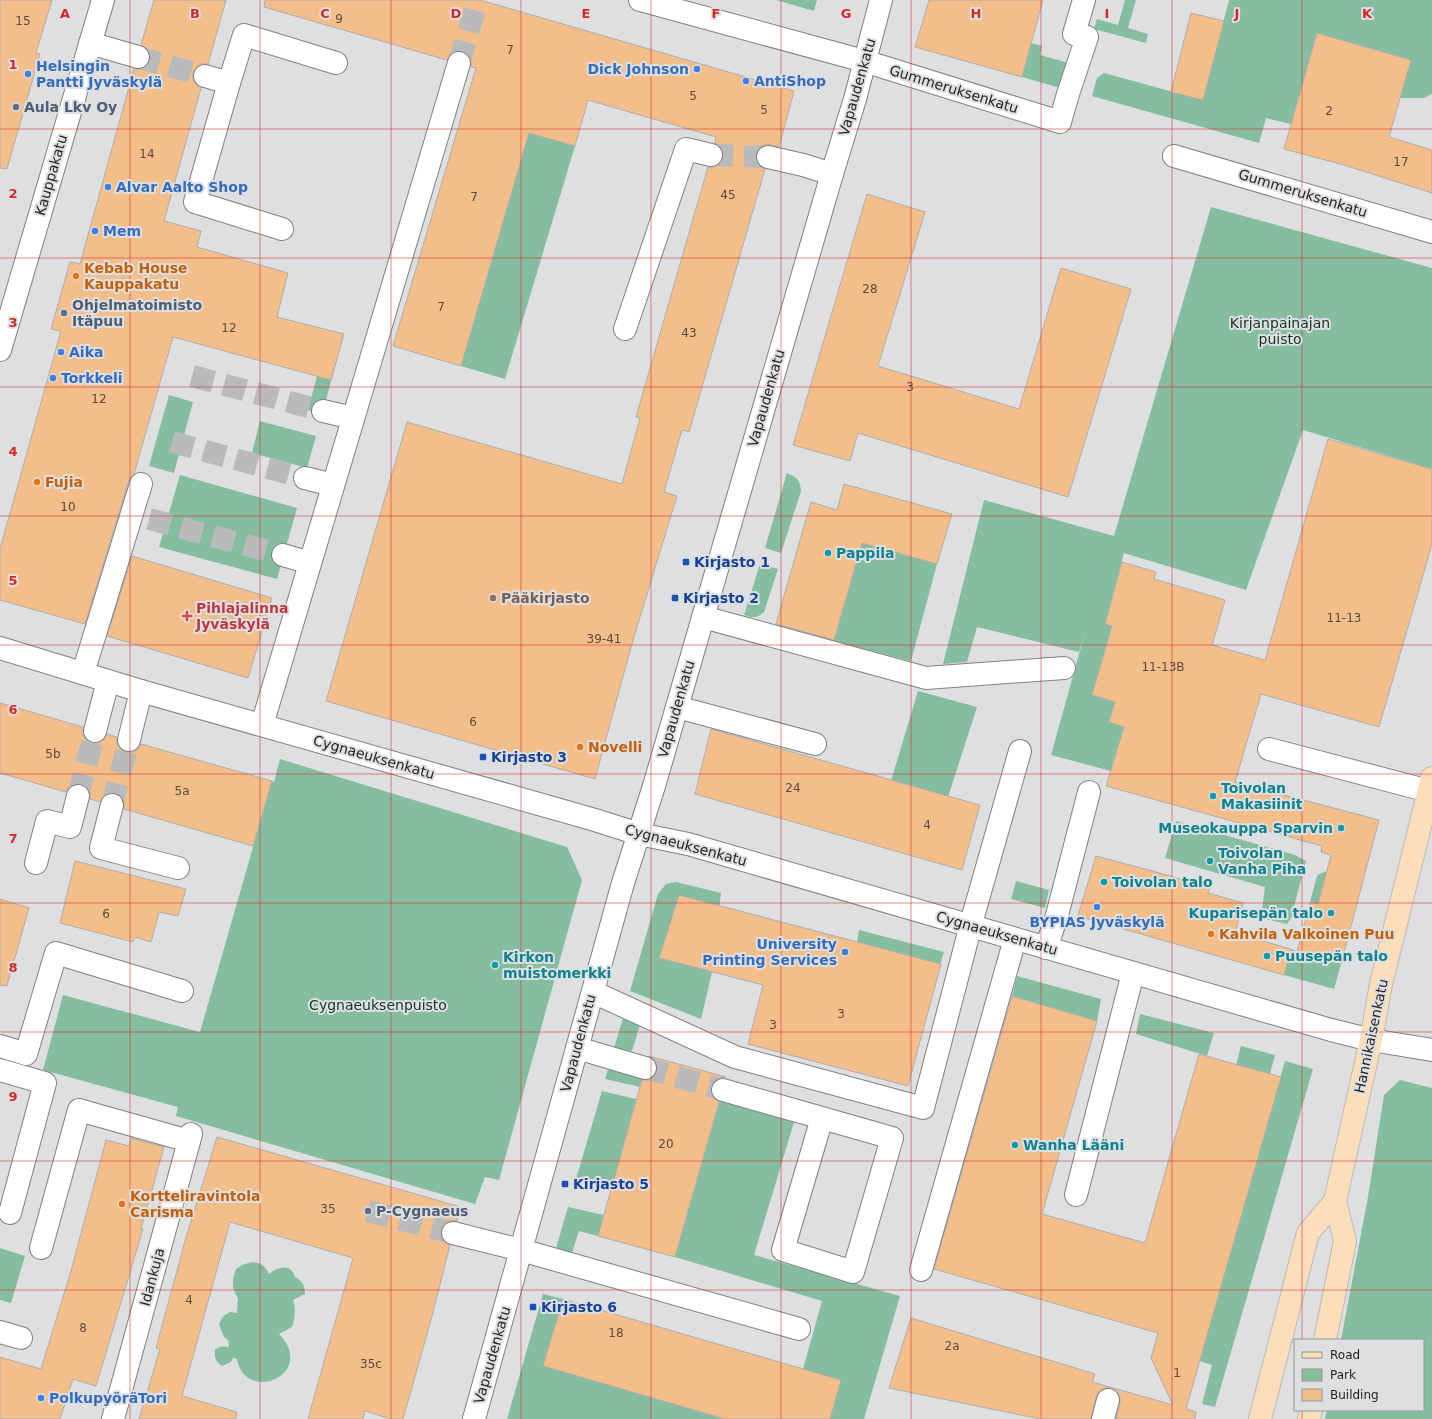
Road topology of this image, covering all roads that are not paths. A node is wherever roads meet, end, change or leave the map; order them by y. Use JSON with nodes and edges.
{"nodes":[{"id":1,"x":103,"y":0,"type":"edge"},
{"id":2,"x":640,"y":0,"type":"edge"},
{"id":3,"x":881,"y":0,"type":"edge"},
{"id":4,"x":1084,"y":0,"type":"edge"},
{"id":5,"x":90,"y":44,"type":"junction"},
{"id":6,"x":138,"y":57,"type":"tunnel mouth"},
{"id":7,"x":864,"y":62,"type":"junction"},
{"id":8,"x":336,"y":63,"type":"dead end"},
{"id":9,"x":459,"y":63,"type":"tunnel mouth"},
{"id":10,"x":205,"y":76,"type":"tunnel mouth"},
{"id":11,"x":229,"y":83,"type":"junction"},
{"id":12,"x":711,"y":155,"type":"tunnel mouth"},
{"id":13,"x":1174,"y":156,"type":"dead end"},
{"id":14,"x":768,"y":157,"type":"tunnel mouth"},
{"id":15,"x":832,"y":174,"type":"junction"},
{"id":16,"x":282,"y":229,"type":"dead end"},
{"id":17,"x":1432,"y":232,"type":"edge"},
{"id":18,"x":625,"y":329,"type":"dead end"},
{"id":19,"x":0,"y":350,"type":"edge"},
{"id":20,"x":323,"y":411,"type":"tunnel mouth"},
{"id":21,"x":353,"y":418,"type":"junction"},
{"id":22,"x":304,"y":478,"type":"tunnel mouth"},
{"id":23,"x":141,"y":484,"type":"dead end"},
{"id":24,"x":333,"y":485,"type":"junction"},
{"id":25,"x":283,"y":555,"type":"tunnel mouth"},
{"id":26,"x":310,"y":563,"type":"junction"},
{"id":27,"x":703,"y":616,"type":"junction"},
{"id":28,"x":0,"y":648,"type":"edge"},
{"id":29,"x":1064,"y":668,"type":"dead end"},
{"id":30,"x":83,"y":673,"type":"junction"},
{"id":31,"x":108,"y":681,"type":"junction"},
{"id":32,"x":141,"y":691,"type":"junction"},
{"id":33,"x":677,"y":707,"type":"junction"},
{"id":34,"x":262,"y":725,"type":"junction"},
{"id":35,"x":95,"y":731,"type":"tunnel mouth"},
{"id":36,"x":129,"y":740,"type":"tunnel mouth"},
{"id":37,"x":815,"y":744,"type":"dead end"},
{"id":38,"x":1269,"y":749,"type":"dead end"},
{"id":39,"x":1020,"y":751,"type":"dead end"},
{"id":40,"x":1430,"y":785,"type":"edge"},
{"id":41,"x":1088,"y":792,"type":"dead end"},
{"id":42,"x":78,"y":796,"type":"tunnel mouth"},
{"id":43,"x":112,"y":805,"type":"tunnel mouth"},
{"id":44,"x":639,"y":834,"type":"junction"},
{"id":45,"x":36,"y":863,"type":"dead end"},
{"id":46,"x":178,"y":868,"type":"dead end"},
{"id":47,"x":970,"y":926,"type":"junction"},
{"id":48,"x":1015,"y":939,"type":"junction"},
{"id":49,"x":1046,"y":948,"type":"junction"},
{"id":50,"x":1133,"y":973,"type":"junction"},
{"id":51,"x":182,"y":992,"type":"dead end"},
{"id":52,"x":592,"y":992,"type":"junction"},
{"id":53,"x":1372,"y":1040,"type":"junction"},
{"id":54,"x":0,"y":1046,"type":"edge"},
{"id":55,"x":577,"y":1048,"type":"junction"},
{"id":56,"x":1432,"y":1050,"type":"edge"},
{"id":57,"x":645,"y":1068,"type":"tunnel mouth"},
{"id":58,"x":0,"y":1070,"type":"edge"},
{"id":59,"x":722,"y":1090,"type":"tunnel mouth"},
{"id":60,"x":822,"y":1118,"type":"junction"},
{"id":61,"x":1076,"y":1195,"type":"dead end"},
{"id":62,"x":1335,"y":1201,"type":"junction"},
{"id":63,"x":10,"y":1213,"type":"dead end"},
{"id":64,"x":453,"y":1233,"type":"tunnel mouth"},
{"id":65,"x":41,"y":1248,"type":"dead end"},
{"id":66,"x":521,"y":1250,"type":"junction"},
{"id":67,"x":921,"y":1270,"type":"dead end"},
{"id":68,"x":799,"y":1329,"type":"dead end"},
{"id":69,"x":0,"y":1332,"type":"edge"},
{"id":70,"x":21,"y":1338,"type":"dead end"},
{"id":71,"x":1325,"y":1339,"type":"edge"},
{"id":72,"x":113,"y":1419,"type":"edge"},
{"id":73,"x":474,"y":1419,"type":"edge"},
{"id":74,"x":1260,"y":1419,"type":"edge"}],
"edges":[{"from":1,"to":5,"type":"street","name":"Kauppakatu"},
{"from":2,"to":7,"type":"street","name":"Gummeruksenkatu"},
{"from":3,"to":7,"type":"street","name":"Vapaudenkatu"},
{"from":4,"to":7,"type":"street","name":"Gummeruksenkatu"},
{"from":5,"to":6,"type":"street"},
{"from":5,"to":19,"type":"street","name":"Kauppakatu"},
{"from":7,"to":15,"type":"street","name":"Vapaudenkatu"},
{"from":8,"to":11,"type":"street"},
{"from":9,"to":21,"type":"street"},
{"from":10,"to":11,"type":"street"},
{"from":11,"to":16,"type":"street"},
{"from":12,"to":18,"type":"street"},
{"from":13,"to":17,"type":"street","name":"Gummeruksenkatu"},
{"from":14,"to":15,"type":"street"},
{"from":15,"to":27,"type":"street","name":"Vapaudenkatu"},
{"from":20,"to":21,"type":"street"},
{"from":21,"to":24,"type":"street"},
{"from":22,"to":24,"type":"street"},
{"from":23,"to":30,"type":"street"},
{"from":24,"to":26,"type":"street"},
{"from":25,"to":26,"type":"street"},
{"from":26,"to":34,"type":"street"},
{"from":27,"to":29,"type":"street"},
{"from":27,"to":33,"type":"street","name":"Vapaudenkatu"},
{"from":28,"to":30,"type":"street","name":"Cygnaeuksenkatu"},
{"from":30,"to":31,"type":"street","name":"Cygnaeuksenkatu"},
{"from":31,"to":32,"type":"street","name":"Cygnaeuksenkatu"},
{"from":31,"to":35,"type":"street"},
{"from":32,"to":34,"type":"street","name":"Cygnaeuksenkatu"},
{"from":32,"to":36,"type":"street"},
{"from":33,"to":37,"type":"street"},
{"from":33,"to":44,"type":"street","name":"Vapaudenkatu"},
{"from":34,"to":44,"type":"street","name":"Cygnaeuksenkatu"},
{"from":38,"to":40,"type":"street"},
{"from":39,"to":47,"type":"street"},
{"from":40,"to":53,"type":"main road","name":"Hannikaisenkatu"},
{"from":41,"to":49,"type":"street"},
{"from":42,"to":45,"type":"street"},
{"from":43,"to":46,"type":"street"},
{"from":44,"to":47,"type":"street","name":"Cygnaeuksenkatu"},
{"from":44,"to":52,"type":"street","name":"Vapaudenkatu"},
{"from":47,"to":48,"type":"street","name":"Cygnaeuksenkatu"},
{"from":47,"to":52,"type":"street"},
{"from":48,"to":49,"type":"street","name":"Cygnaeuksenkatu"},
{"from":48,"to":67,"type":"street"},
{"from":49,"to":50,"type":"street","name":"Cygnaeuksenkatu"},
{"from":50,"to":53,"type":"street","name":"Cygnaeuksenkatu"},
{"from":50,"to":61,"type":"street"},
{"from":51,"to":54,"type":"street"},
{"from":52,"to":55,"type":"street","name":"Vapaudenkatu"},
{"from":53,"to":56,"type":"street","name":"Cygnaeuksenkatu"},
{"from":53,"to":62,"type":"main road","name":"Hannikaisenkatu"},
{"from":55,"to":57,"type":"street"},
{"from":55,"to":66,"type":"street","name":"Vapaudenkatu"},
{"from":58,"to":63,"type":"street"},
{"from":59,"to":60,"type":"street"},
{"from":60,"to":60,"type":"street"},
{"from":62,"to":71,"type":"main road","name":"Hannikaisenkatu"},
{"from":62,"to":74,"type":"main road","name":"Hannikaisenkatu"},
{"from":64,"to":66,"type":"street"},
{"from":65,"to":72,"type":"street","name":"Idankuja"},
{"from":66,"to":68,"type":"street"},
{"from":66,"to":73,"type":"street","name":"Vapaudenkatu"},
{"from":69,"to":70,"type":"street"}]}
